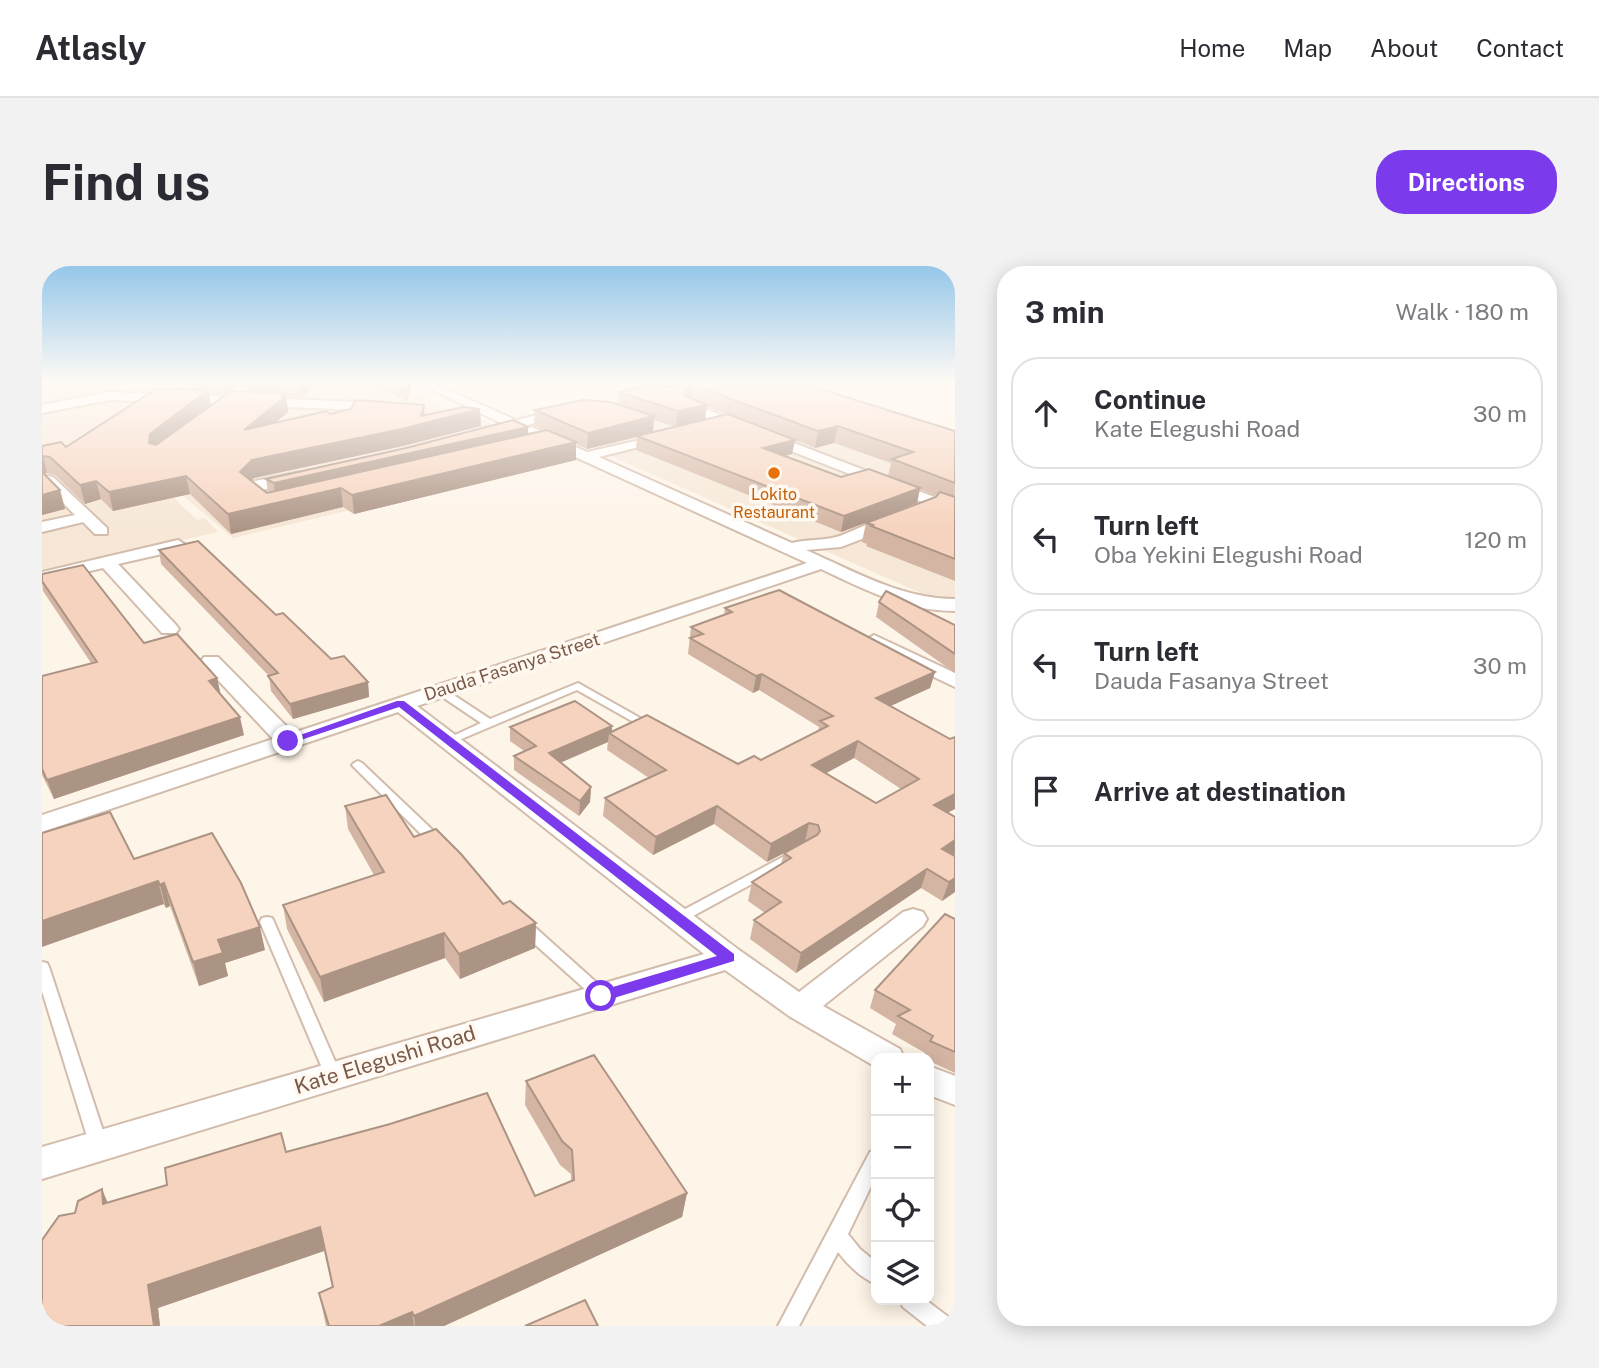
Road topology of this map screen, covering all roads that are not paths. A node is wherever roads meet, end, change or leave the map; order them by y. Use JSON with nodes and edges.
{"nodes":[{"id":1,"x":489,"y":432,"type":"edge"},
{"id":2,"x":531,"y":432,"type":"edge"},
{"id":3,"x":678,"y":432,"type":"edge"},
{"id":4,"x":749,"y":432,"type":"edge"},
{"id":5,"x":479,"y":435,"type":"edge"},
{"id":6,"x":548,"y":440,"type":"junction"},
{"id":7,"x":522,"y":446,"type":"edge"},
{"id":8,"x":587,"y":456,"type":"junction"},
{"id":9,"x":313,"y":473,"type":"edge"},
{"id":10,"x":48,"y":480,"type":"edge"},
{"id":11,"x":290,"y":499,"type":"edge"},
{"id":12,"x":928,"y":500,"type":"junction"},
{"id":13,"x":955,"y":510,"type":"edge"},
{"id":14,"x":86,"y":517,"type":"junction"},
{"id":15,"x":42,"y":527,"type":"edge"},
{"id":16,"x":101,"y":531,"type":"dead end"},
{"id":17,"x":177,"y":545,"type":"edge"},
{"id":18,"x":790,"y":549,"type":"junction"},
{"id":19,"x":107,"y":562,"type":"junction"},
{"id":20,"x":823,"y":563,"type":"junction"},
{"id":21,"x":42,"y":577,"type":"edge"},
{"id":22,"x":761,"y":585,"type":"junction"},
{"id":23,"x":786,"y":597,"type":"edge"},
{"id":24,"x":955,"y":605,"type":"edge"},
{"id":25,"x":169,"y":629,"type":"dead end"},
{"id":26,"x":858,"y":633,"type":"edge"},
{"id":27,"x":211,"y":661,"type":"dead end"},
{"id":28,"x":955,"y":681,"type":"edge"},
{"id":29,"x":439,"y":691,"type":"junction"},
{"id":30,"x":400,"y":703,"type":"junction"},
{"id":31,"x":489,"y":723,"type":"junction"},
{"id":32,"x":663,"y":734,"type":"edge"},
{"id":33,"x":288,"y":741,"type":"junction"},
{"id":34,"x":449,"y":741,"type":"junction"},
{"id":35,"x":358,"y":765,"type":"dead end"},
{"id":36,"x":42,"y":823,"type":"edge"},
{"id":37,"x":806,"y":848,"type":"edge"},
{"id":38,"x":453,"y":857,"type":"edge"},
{"id":39,"x":509,"y":913,"type":"edge"},
{"id":40,"x":677,"y":919,"type":"junction"},
{"id":41,"x":913,"y":919,"type":"dead end"},
{"id":42,"x":267,"y":922,"type":"dead end"},
{"id":43,"x":729,"y":958,"type":"junction"},
{"id":44,"x":42,"y":967,"type":"edge"},
{"id":45,"x":601,"y":996,"type":"junction"},
{"id":46,"x":800,"y":1008,"type":"junction"},
{"id":47,"x":879,"y":1053,"type":"edge"},
{"id":48,"x":334,"y":1075,"type":"junction"},
{"id":49,"x":934,"y":1082,"type":"edge"},
{"id":50,"x":955,"y":1091,"type":"edge"},
{"id":51,"x":99,"y":1146,"type":"junction"},
{"id":52,"x":42,"y":1163,"type":"edge"},
{"id":53,"x":871,"y":1167,"type":"edge"},
{"id":54,"x":837,"y":1235,"type":"junction"},
{"id":55,"x":871,"y":1270,"type":"edge"},
{"id":56,"x":917,"y":1305,"type":"edge"},
{"id":57,"x":788,"y":1326,"type":"edge"},
{"id":58,"x":944,"y":1326,"type":"edge"}],
"edges":[{"from":1,"to":5,"type":"street"},
{"from":2,"to":6,"type":"street"},
{"from":3,"to":8,"type":"street"},
{"from":4,"to":12,"type":"street"},
{"from":6,"to":7,"type":"street"},
{"from":6,"to":8,"type":"street"},
{"from":8,"to":18,"type":"street"},
{"from":9,"to":11,"type":"street"},
{"from":10,"to":14,"type":"street"},
{"from":12,"to":13,"type":"street"},
{"from":12,"to":18,"type":"street"},
{"from":14,"to":15,"type":"street"},
{"from":14,"to":16,"type":"street"},
{"from":17,"to":19,"type":"street"},
{"from":18,"to":20,"type":"street"},
{"from":19,"to":21,"type":"street"},
{"from":19,"to":25,"type":"street"},
{"from":20,"to":22,"type":"street","name":"Dauda Fasanya Street"},
{"from":20,"to":24,"type":"street"},
{"from":22,"to":23,"type":"street"},
{"from":22,"to":29,"type":"street","name":"Dauda Fasanya Street"},
{"from":26,"to":28,"type":"street"},
{"from":27,"to":33,"type":"street"},
{"from":29,"to":30,"type":"street","name":"Dauda Fasanya Street"},
{"from":29,"to":31,"type":"lane"},
{"from":30,"to":33,"type":"street","name":"Dauda Fasanya Street"},
{"from":30,"to":34,"type":"street"},
{"from":31,"to":32,"type":"lane"},
{"from":31,"to":34,"type":"lane"},
{"from":33,"to":36,"type":"street","name":"Dauda Fasanya Street"},
{"from":34,"to":40,"type":"street"},
{"from":35,"to":38,"type":"lane"},
{"from":37,"to":40,"type":"lane"},
{"from":39,"to":45,"type":"lane"},
{"from":40,"to":43,"type":"street"},
{"from":41,"to":46,"type":"street"},
{"from":42,"to":48,"type":"lane"},
{"from":43,"to":45,"type":"street","name":"Kate Elegushi Road"},
{"from":43,"to":46,"type":"street"},
{"from":44,"to":51,"type":"lane"},
{"from":45,"to":48,"type":"street","name":"Kate Elegushi Road"},
{"from":46,"to":47,"type":"street"},
{"from":48,"to":51,"type":"street","name":"Kate Elegushi Road"},
{"from":49,"to":50,"type":"street"},
{"from":51,"to":52,"type":"street","name":"Kate Elegushi Road"},
{"from":53,"to":54,"type":"lane"},
{"from":54,"to":55,"type":"lane"},
{"from":54,"to":57,"type":"lane"},
{"from":56,"to":58,"type":"lane"}]}
